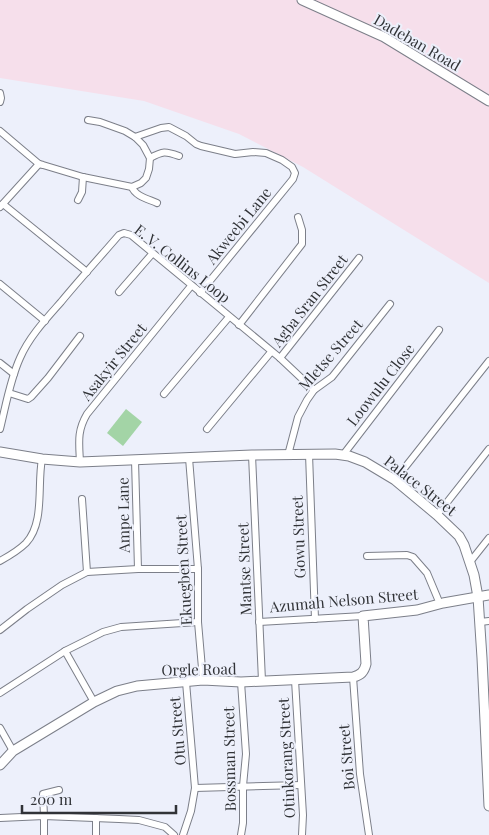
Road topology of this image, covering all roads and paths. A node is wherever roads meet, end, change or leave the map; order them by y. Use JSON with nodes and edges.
{"nodes":[{"id":1,"x":302,"y":0,"type":"edge"},
{"id":2,"x":0,"y":93,"type":"edge"},
{"id":3,"x":489,"y":101,"type":"edge"},
{"id":4,"x":0,"y":102,"type":"edge"},
{"id":5,"x":88,"y":120,"type":"dead end"},
{"id":6,"x":0,"y":131,"type":"edge"},
{"id":7,"x":135,"y":137,"type":"junction"},
{"id":8,"x":178,"y":156,"type":"dead end"},
{"id":9,"x":150,"y":158,"type":"junction"},
{"id":10,"x":39,"y":164,"type":"junction"},
{"id":11,"x":83,"y":177,"type":"junction"},
{"id":12,"x":132,"y":187,"type":"junction"},
{"id":13,"x":78,"y":200,"type":"dead end"},
{"id":14,"x":157,"y":202,"type":"dead end"},
{"id":15,"x":1,"y":206,"type":"edge"},
{"id":16,"x":298,"y":217,"type":"dead end"},
{"id":17,"x":152,"y":254,"type":"junction"},
{"id":18,"x":359,"y":258,"type":"dead end"},
{"id":19,"x":87,"y":272,"type":"junction"},
{"id":20,"x":0,"y":284,"type":"edge"},
{"id":21,"x":191,"y":286,"type":"junction"},
{"id":22,"x":119,"y":292,"type":"dead end"},
{"id":23,"x":200,"y":293,"type":"junction"},
{"id":24,"x":390,"y":304,"type":"dead end"},
{"id":25,"x":229,"y":317,"type":"junction"},
{"id":26,"x":45,"y":321,"type":"junction"},
{"id":27,"x":239,"y":326,"type":"junction"},
{"id":28,"x":439,"y":330,"type":"dead end"},
{"id":29,"x":80,"y":336,"type":"dead end"},
{"id":30,"x":272,"y":352,"type":"junction"},
{"id":31,"x":280,"y":358,"type":"junction"},
{"id":32,"x":489,"y":361,"type":"edge"},
{"id":33,"x":0,"y":363,"type":"edge"},
{"id":34,"x":14,"y":374,"type":"junction"},
{"id":35,"x":314,"y":390,"type":"junction"},
{"id":36,"x":9,"y":394,"type":"junction"},
{"id":37,"x":164,"y":394,"type":"dead end"},
{"id":38,"x":207,"y":428,"type":"dead end"},
{"id":39,"x":0,"y":429,"type":"edge"},
{"id":40,"x":489,"y":449,"type":"edge"},
{"id":41,"x":0,"y":452,"type":"edge"},
{"id":42,"x":309,"y":454,"type":"junction"},
{"id":43,"x":252,"y":455,"type":"junction"},
{"id":44,"x":288,"y":455,"type":"junction"},
{"id":45,"x":343,"y":455,"type":"junction"},
{"id":46,"x":189,"y":458,"type":"junction"},
{"id":47,"x":42,"y":459,"type":"junction"},
{"id":48,"x":135,"y":460,"type":"junction"},
{"id":49,"x":80,"y":462,"type":"junction"},
{"id":50,"x":395,"y":480,"type":"junction"},
{"id":51,"x":82,"y":499,"type":"dead end"},
{"id":52,"x":437,"y":515,"type":"junction"},
{"id":53,"x":489,"y":538,"type":"edge"},
{"id":54,"x":367,"y":556,"type":"dead end"},
{"id":55,"x":0,"y":562,"type":"edge"},
{"id":56,"x":470,"y":562,"type":"junction"},
{"id":57,"x":138,"y":569,"type":"junction"},
{"id":58,"x":198,"y":569,"type":"junction"},
{"id":59,"x":87,"y":572,"type":"junction"},
{"id":60,"x":489,"y":596,"type":"edge"},
{"id":61,"x":478,"y":597,"type":"junction"},
{"id":62,"x":440,"y":604,"type":"junction"},
{"id":63,"x":363,"y":616,"type":"junction"},
{"id":64,"x":315,"y":619,"type":"junction"},
{"id":65,"x":484,"y":621,"type":"edge"},
{"id":66,"x":198,"y":622,"type":"junction"},
{"id":67,"x":259,"y":622,"type":"junction"},
{"id":68,"x":0,"y":630,"type":"edge"},
{"id":69,"x":65,"y":651,"type":"junction"},
{"id":70,"x":486,"y":658,"type":"edge"},
{"id":71,"x":353,"y":677,"type":"junction"},
{"id":72,"x":203,"y":680,"type":"junction"},
{"id":73,"x":295,"y":680,"type":"junction"},
{"id":74,"x":262,"y":681,"type":"junction"},
{"id":75,"x":186,"y":682,"type":"junction"},
{"id":76,"x":241,"y":682,"type":"junction"},
{"id":77,"x":0,"y":694,"type":"edge"},
{"id":78,"x":94,"y":702,"type":"junction"},
{"id":79,"x":0,"y":728,"type":"edge"},
{"id":80,"x":487,"y":737,"type":"edge"},
{"id":81,"x":13,"y":751,"type":"junction"},
{"id":82,"x":488,"y":764,"type":"edge"},
{"id":83,"x":0,"y":765,"type":"edge"},
{"id":84,"x":488,"y":778,"type":"edge"},
{"id":85,"x":301,"y":785,"type":"junction"},
{"id":86,"x":243,"y":786,"type":"junction"},
{"id":87,"x":196,"y":788,"type":"junction"},
{"id":88,"x":60,"y":790,"type":"dead end"},
{"id":89,"x":489,"y":806,"type":"edge"},
{"id":90,"x":44,"y":816,"type":"junction"},
{"id":91,"x":0,"y":818,"type":"edge"},
{"id":92,"x":96,"y":818,"type":"junction"},
{"id":93,"x":44,"y":835,"type":"edge"},
{"id":94,"x":96,"y":835,"type":"edge"},
{"id":95,"x":174,"y":835,"type":"edge"},
{"id":96,"x":183,"y":835,"type":"edge"},
{"id":97,"x":241,"y":835,"type":"edge"},
{"id":98,"x":302,"y":835,"type":"edge"},
{"id":99,"x":369,"y":835,"type":"edge"}],
"edges":[{"from":1,"to":3,"type":"street","name":"Dadeban Road"},
{"from":2,"to":4,"type":"street"},
{"from":5,"to":7,"type":"street"},
{"from":6,"to":10,"type":"street"},
{"from":7,"to":9,"type":"street"},
{"from":7,"to":23,"type":"street","name":"Akweebi Lane"},
{"from":8,"to":9,"type":"street"},
{"from":9,"to":12,"type":"street"},
{"from":10,"to":11,"type":"street"},
{"from":10,"to":15,"type":"street"},
{"from":11,"to":12,"type":"street"},
{"from":11,"to":13,"type":"street"},
{"from":12,"to":14,"type":"street"},
{"from":15,"to":19,"type":"street"},
{"from":16,"to":27,"type":"street"},
{"from":17,"to":19,"type":"street","name":"E. V. Collins Loop"},
{"from":17,"to":21,"type":"street","name":"E. V. Collins Loop"},
{"from":17,"to":22,"type":"street"},
{"from":18,"to":31,"type":"street","name":"Agba Sran Street"},
{"from":19,"to":26,"type":"street","name":"E. V. Collins Loop"},
{"from":20,"to":26,"type":"street"},
{"from":21,"to":23,"type":"street","name":"E. V. Collins Loop"},
{"from":21,"to":49,"type":"street","name":"Asakyir Street"},
{"from":23,"to":25,"type":"street","name":"E. V. Collins Loop"},
{"from":24,"to":35,"type":"street","name":"Mletse Street"},
{"from":25,"to":27,"type":"street","name":"E. V. Collins Loop"},
{"from":25,"to":37,"type":"street"},
{"from":26,"to":34,"type":"street","name":"E. V. Collins Loop"},
{"from":27,"to":30,"type":"street","name":"E. V. Collins Loop"},
{"from":28,"to":45,"type":"street","name":"Loowulu Close"},
{"from":29,"to":36,"type":"street"},
{"from":30,"to":31,"type":"street","name":"E. V. Collins Loop"},
{"from":30,"to":38,"type":"street"},
{"from":31,"to":35,"type":"street","name":"E. V. Collins Loop"},
{"from":32,"to":50,"type":"street"},
{"from":33,"to":34,"type":"street"},
{"from":34,"to":36,"type":"street","name":"E. V. Collins Loop"},
{"from":35,"to":44,"type":"street","name":"Mletse Street"},
{"from":36,"to":39,"type":"street","name":"E. V. Collins Loop"},
{"from":40,"to":52,"type":"street"},
{"from":41,"to":47,"type":"street","name":"Palace Street"},
{"from":42,"to":44,"type":"street","name":"Palace Street"},
{"from":42,"to":45,"type":"street","name":"Palace Street"},
{"from":42,"to":64,"type":"street","name":"Gowu Street"},
{"from":43,"to":44,"type":"street","name":"Palace Street"},
{"from":43,"to":46,"type":"street","name":"Palace Street"},
{"from":43,"to":67,"type":"street","name":"Mantse Street"},
{"from":45,"to":50,"type":"street","name":"Palace Street"},
{"from":46,"to":48,"type":"street","name":"Palace Street"},
{"from":46,"to":58,"type":"street","name":"Ekuegben Street"},
{"from":47,"to":49,"type":"street","name":"Palace Street"},
{"from":47,"to":55,"type":"street"},
{"from":48,"to":49,"type":"street","name":"Palace Street"},
{"from":48,"to":57,"type":"street","name":"Ampe Lane"},
{"from":50,"to":52,"type":"street","name":"Palace Street"},
{"from":51,"to":59,"type":"street"},
{"from":52,"to":56,"type":"street","name":"Palace Street"},
{"from":53,"to":56,"type":"street"},
{"from":54,"to":62,"type":"street"},
{"from":56,"to":61,"type":"street","name":"Palace Street"},
{"from":57,"to":58,"type":"street"},
{"from":57,"to":59,"type":"street"},
{"from":58,"to":66,"type":"street","name":"Ekuegben Street"},
{"from":59,"to":68,"type":"street"},
{"from":60,"to":61,"type":"street","name":"Azumah Nelson Street"},
{"from":61,"to":62,"type":"street","name":"Azumah Nelson Street"},
{"from":61,"to":65,"type":"street","name":"Palace Street"},
{"from":62,"to":63,"type":"street","name":"Azumah Nelson Street"},
{"from":63,"to":64,"type":"street","name":"Azumah Nelson Street"},
{"from":63,"to":71,"type":"street"},
{"from":64,"to":67,"type":"street","name":"Azumah Nelson Street"},
{"from":65,"to":70,"type":"street","name":"Palace Street"},
{"from":66,"to":69,"type":"street"},
{"from":66,"to":72,"type":"street","name":"Ekuegben Street"},
{"from":67,"to":74,"type":"street","name":"Mantse Street"},
{"from":69,"to":77,"type":"street"},
{"from":69,"to":78,"type":"street"},
{"from":70,"to":80,"type":"street","name":"Palace Street"},
{"from":71,"to":73,"type":"street","name":"Orgle Road"},
{"from":71,"to":99,"type":"street","name":"Boi Street"},
{"from":72,"to":75,"type":"street","name":"Orgle Road"},
{"from":72,"to":76,"type":"street","name":"Orgle Road"},
{"from":73,"to":74,"type":"street","name":"Orgle Road"},
{"from":73,"to":85,"type":"street","name":"Otinkorang Street"},
{"from":74,"to":76,"type":"street","name":"Orgle Road"},
{"from":75,"to":78,"type":"street","name":"Orgle Road"},
{"from":75,"to":87,"type":"street","name":"Otu Street"},
{"from":76,"to":86,"type":"street","name":"Bossman Street"},
{"from":78,"to":81,"type":"street","name":"Orgle Road"},
{"from":79,"to":81,"type":"street"},
{"from":80,"to":82,"type":"street","name":"Palace Street"},
{"from":81,"to":83,"type":"street","name":"Orgle Road"},
{"from":82,"to":84,"type":"street","name":"Palace Street"},
{"from":84,"to":89,"type":"street","name":"Palace Street"},
{"from":85,"to":86,"type":"street"},
{"from":85,"to":98,"type":"street","name":"Otinkorang Street"},
{"from":86,"to":87,"type":"street"},
{"from":86,"to":97,"type":"street","name":"Bossman Street"},
{"from":87,"to":96,"type":"street","name":"Otu Street"},
{"from":88,"to":90,"type":"street"},
{"from":90,"to":91,"type":"street"},
{"from":90,"to":92,"type":"street"},
{"from":90,"to":93,"type":"street"},
{"from":92,"to":94,"type":"street"},
{"from":92,"to":95,"type":"street"}]}
